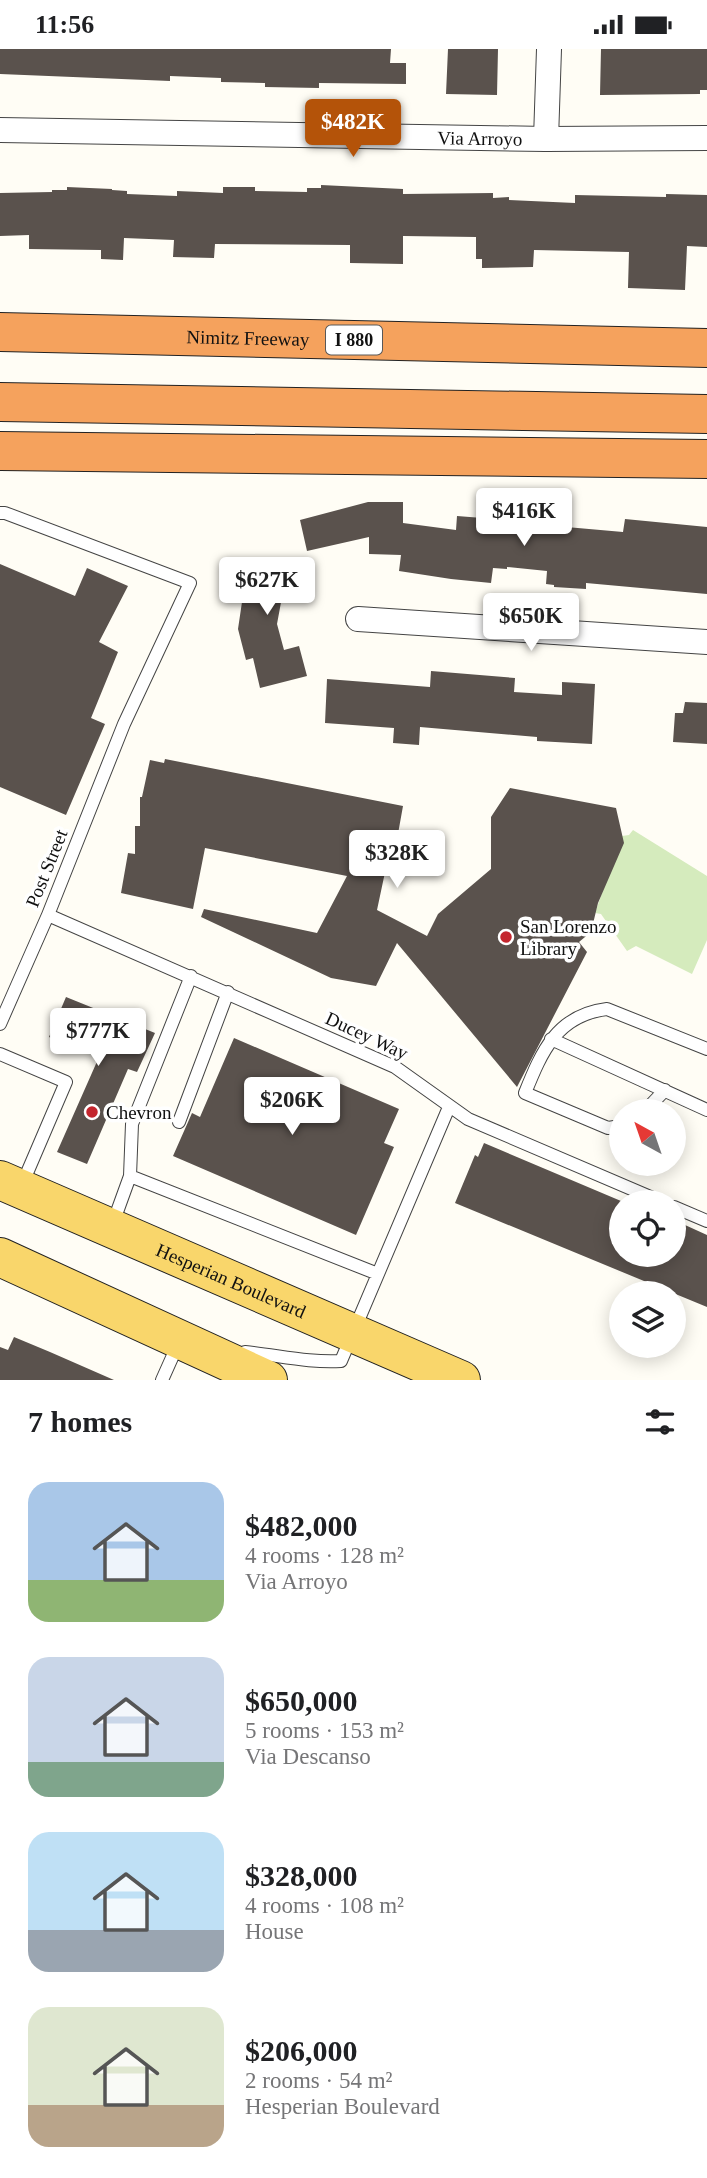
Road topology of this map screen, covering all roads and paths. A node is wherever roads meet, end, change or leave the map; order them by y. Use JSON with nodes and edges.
{"nodes":[{"id":1,"x":549,"y":49,"type":"edge"},
{"id":2,"x":0,"y":129,"type":"edge"},
{"id":3,"x":707,"y":138,"type":"edge"},
{"id":4,"x":546,"y":139,"type":"junction"},
{"id":5,"x":0,"y":332,"type":"edge"},
{"id":6,"x":707,"y":348,"type":"edge"},
{"id":7,"x":0,"y":402,"type":"edge"},
{"id":8,"x":707,"y":414,"type":"edge"},
{"id":9,"x":0,"y":451,"type":"edge"},
{"id":10,"x":707,"y":460,"type":"edge"},
{"id":11,"x":0,"y":513,"type":"edge"},
{"id":12,"x":358,"y":619,"type":"dead end"},
{"id":13,"x":707,"y":642,"type":"edge"},
{"id":14,"x":48,"y":915,"type":"junction"},
{"id":15,"x":191,"y":976,"type":"junction"},
{"id":16,"x":228,"y":992,"type":"junction"},
{"id":17,"x":0,"y":1024,"type":"edge"},
{"id":18,"x":551,"y":1039,"type":"junction"},
{"id":19,"x":707,"y":1049,"type":"edge"},
{"id":20,"x":0,"y":1055,"type":"edge"},
{"id":21,"x":665,"y":1090,"type":"junction"},
{"id":22,"x":656,"y":1099,"type":"edge"},
{"id":23,"x":449,"y":1107,"type":"junction"},
{"id":24,"x":707,"y":1110,"type":"edge"},
{"id":25,"x":179,"y":1122,"type":"dead end"},
{"id":26,"x":609,"y":1128,"type":"edge"},
{"id":27,"x":130,"y":1176,"type":"junction"},
{"id":28,"x":10,"y":1184,"type":"edge"},
{"id":29,"x":634,"y":1190,"type":"edge"},
{"id":30,"x":686,"y":1212,"type":"edge"},
{"id":31,"x":707,"y":1221,"type":"edge"},
{"id":32,"x":112,"y":1227,"type":"junction"},
{"id":33,"x":0,"y":1257,"type":"edge"},
{"id":34,"x":378,"y":1274,"type":"junction"},
{"id":35,"x":353,"y":1333,"type":"junction"},
{"id":36,"x":180,"y":1340,"type":"junction"},
{"id":37,"x":225,"y":1361,"type":"junction"},
{"id":38,"x":162,"y":1380,"type":"edge"},
{"id":39,"x":268,"y":1380,"type":"edge"},
{"id":40,"x":461,"y":1380,"type":"edge"}],
"edges":[{"from":1,"to":4,"type":"street"},
{"from":2,"to":4,"type":"street","name":"Via Arroyo"},
{"from":3,"to":4,"type":"street","name":"Via Arroyo"},
{"from":5,"to":6,"type":"highway","name":"Nimitz Freeway","number":"I 880"},
{"from":7,"to":8,"type":"highway"},
{"from":9,"to":10,"type":"highway"},
{"from":11,"to":14,"type":"lane","name":"Post Street"},
{"from":12,"to":13,"type":"street"},
{"from":14,"to":15,"type":"lane","name":"Ducey Way"},
{"from":14,"to":17,"type":"lane","name":"Post Street"},
{"from":15,"to":16,"type":"lane","name":"Ducey Way"},
{"from":15,"to":27,"type":"lane"},
{"from":16,"to":23,"type":"lane","name":"Ducey Way"},
{"from":16,"to":25,"type":"lane"},
{"from":18,"to":19,"type":"lane"},
{"from":18,"to":21,"type":"lane"},
{"from":18,"to":26,"type":"lane"},
{"from":20,"to":28,"type":"lane"},
{"from":21,"to":22,"type":"lane"},
{"from":21,"to":24,"type":"lane"},
{"from":23,"to":29,"type":"lane","name":"Ducey Way"},
{"from":23,"to":34,"type":"lane"},
{"from":27,"to":32,"type":"lane"},
{"from":27,"to":34,"type":"lane"},
{"from":28,"to":32,"type":"main road","name":"Hesperian Boulevard"},
{"from":30,"to":31,"type":"lane"},
{"from":32,"to":35,"type":"main road","name":"Hesperian Boulevard"},
{"from":33,"to":36,"type":"main road"},
{"from":34,"to":35,"type":"lane"},
{"from":35,"to":37,"type":"lane"},
{"from":35,"to":40,"type":"main road","name":"Hesperian Boulevard"},
{"from":36,"to":37,"type":"main road"},
{"from":36,"to":38,"type":"lane"},
{"from":37,"to":39,"type":"main road"}]}
